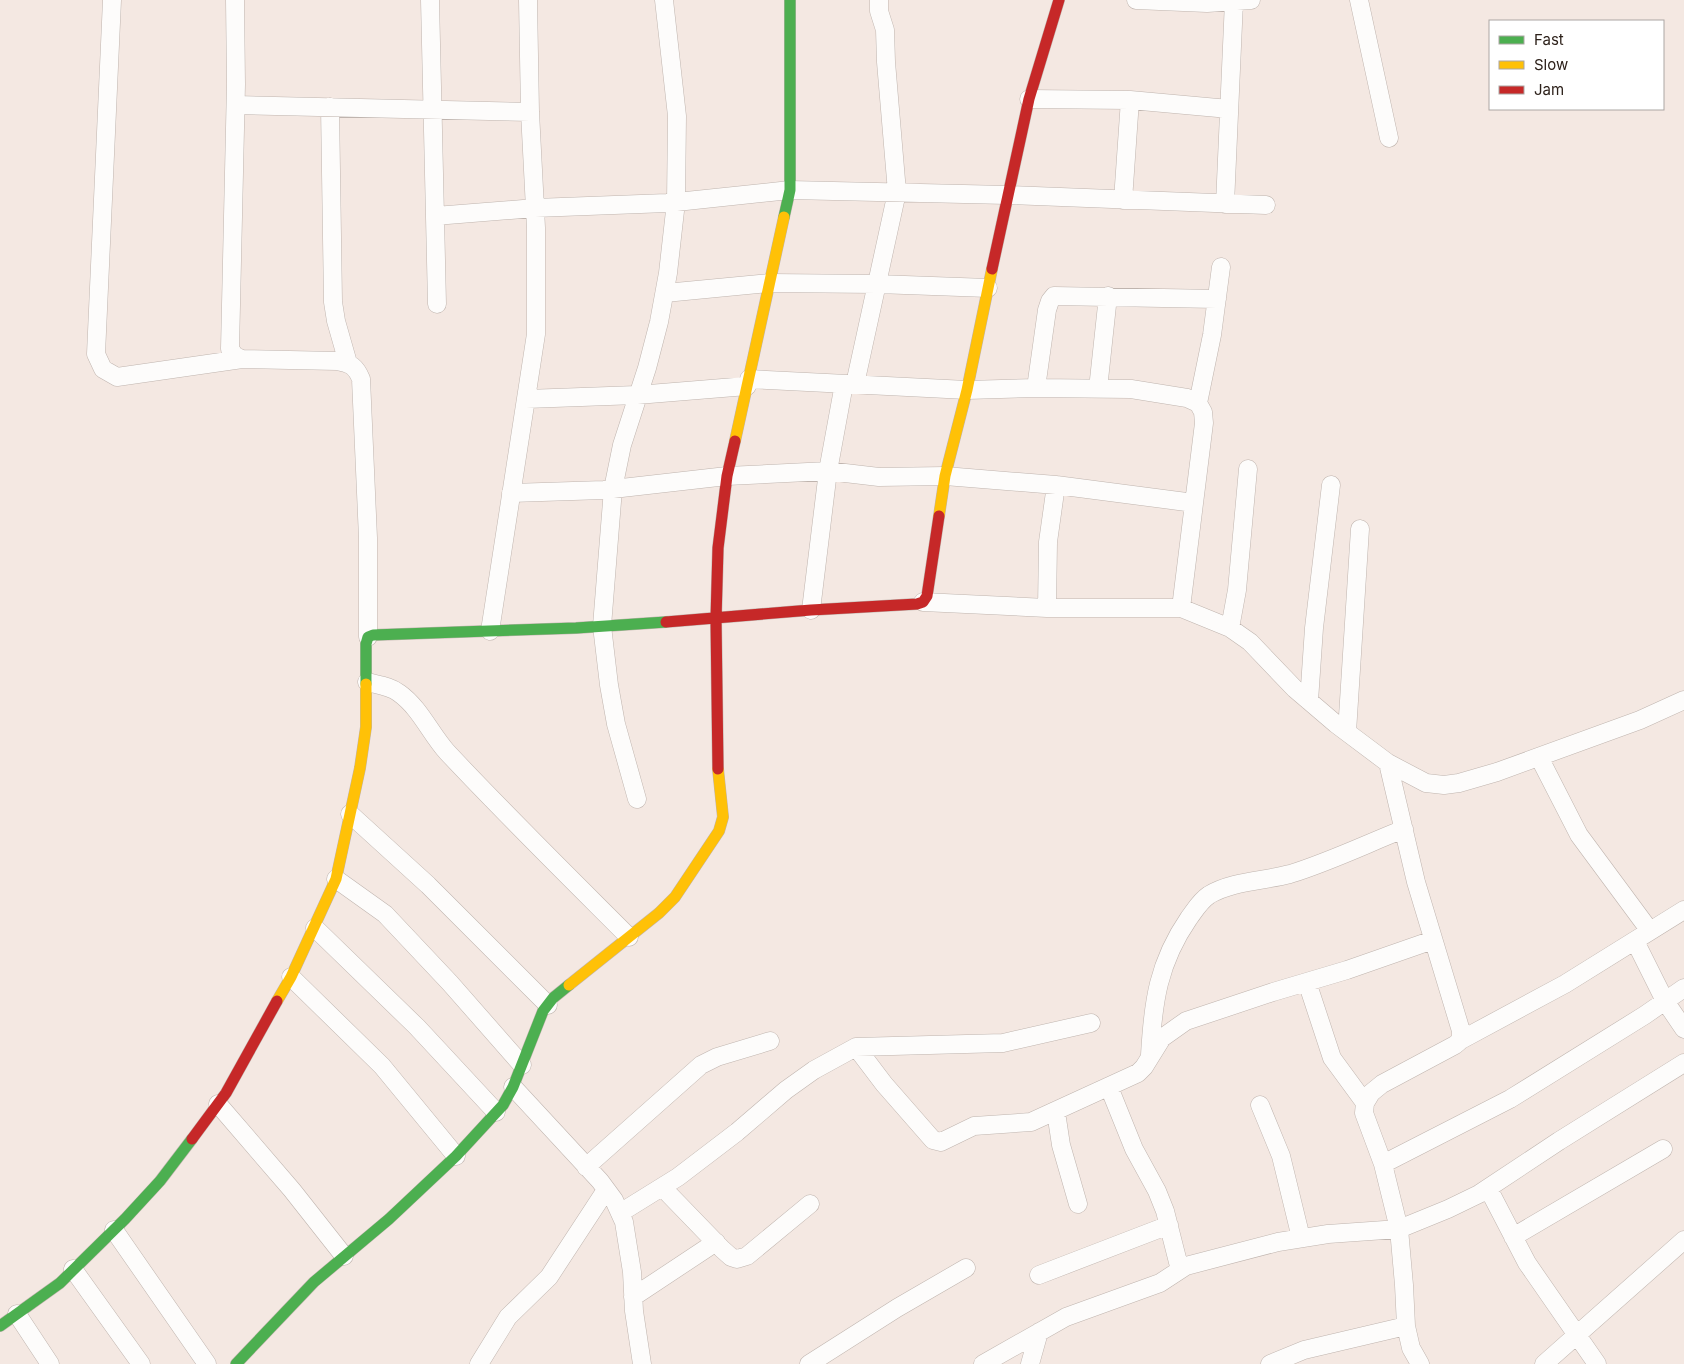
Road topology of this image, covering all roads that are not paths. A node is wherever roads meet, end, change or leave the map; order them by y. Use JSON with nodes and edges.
{"nodes":[{"id":1,"x":112,"y":0,"type":"edge"},
{"id":2,"x":235,"y":0,"type":"edge"},
{"id":3,"x":430,"y":0,"type":"edge"},
{"id":4,"x":528,"y":0,"type":"edge"},
{"id":5,"x":664,"y":0,"type":"edge"},
{"id":6,"x":790,"y":0,"type":"edge"},
{"id":7,"x":878,"y":0,"type":"edge"},
{"id":8,"x":1059,"y":0,"type":"edge"},
{"id":9,"x":1136,"y":0,"type":"edge"},
{"id":10,"x":1359,"y":0,"type":"edge"},
{"id":11,"x":1243,"y":1,"type":"edge"},
{"id":12,"x":1029,"y":100,"type":"junction"},
{"id":13,"x":1130,"y":100,"type":"junction"},
{"id":14,"x":236,"y":105,"type":"junction"},
{"id":15,"x":330,"y":107,"type":"junction"},
{"id":16,"x":1229,"y":109,"type":"junction"},
{"id":17,"x":431,"y":110,"type":"junction"},
{"id":18,"x":530,"y":112,"type":"junction"},
{"id":19,"x":1389,"y":138,"type":"dead end"},
{"id":20,"x":790,"y":190,"type":"junction"},
{"id":21,"x":897,"y":192,"type":"junction"},
{"id":22,"x":1007,"y":195,"type":"junction"},
{"id":23,"x":1123,"y":200,"type":"junction"},
{"id":24,"x":676,"y":202,"type":"junction"},
{"id":25,"x":1225,"y":204,"type":"junction"},
{"id":26,"x":1266,"y":205,"type":"dead end"},
{"id":27,"x":535,"y":208,"type":"junction"},
{"id":28,"x":435,"y":216,"type":"junction"},
{"id":29,"x":1221,"y":267,"type":"dead end"},
{"id":30,"x":770,"y":283,"type":"junction"},
{"id":31,"x":877,"y":284,"type":"junction"},
{"id":32,"x":988,"y":288,"type":"junction"},
{"id":33,"x":665,"y":292,"type":"junction"},
{"id":34,"x":1108,"y":296,"type":"junction"},
{"id":35,"x":1217,"y":300,"type":"junction"},
{"id":36,"x":437,"y":304,"type":"dead end"},
{"id":37,"x":242,"y":359,"type":"junction"},
{"id":38,"x":348,"y":363,"type":"junction"},
{"id":39,"x":748,"y":382,"type":"junction"},
{"id":40,"x":850,"y":384,"type":"junction"},
{"id":41,"x":1036,"y":388,"type":"junction"},
{"id":42,"x":1098,"y":389,"type":"junction"},
{"id":43,"x":967,"y":390,"type":"junction"},
{"id":44,"x":637,"y":395,"type":"junction"},
{"id":45,"x":526,"y":399,"type":"junction"},
{"id":46,"x":1198,"y":403,"type":"junction"},
{"id":47,"x":1248,"y":468,"type":"dead end"},
{"id":48,"x":828,"y":471,"type":"junction"},
{"id":49,"x":727,"y":476,"type":"junction"},
{"id":50,"x":945,"y":476,"type":"junction"},
{"id":51,"x":1056,"y":485,"type":"junction"},
{"id":52,"x":1332,"y":485,"type":"dead end"},
{"id":53,"x":614,"y":489,"type":"junction"},
{"id":54,"x":511,"y":493,"type":"junction"},
{"id":55,"x":1194,"y":503,"type":"junction"},
{"id":56,"x":1360,"y":529,"type":"dead end"},
{"id":57,"x":922,"y":602,"type":"junction"},
{"id":58,"x":1047,"y":608,"type":"junction"},
{"id":59,"x":1181,"y":608,"type":"junction"},
{"id":60,"x":812,"y":610,"type":"junction"},
{"id":61,"x":716,"y":619,"type":"junction"},
{"id":62,"x":602,"y":626,"type":"junction"},
{"id":63,"x":1230,"y":628,"type":"junction"},
{"id":64,"x":490,"y":631,"type":"junction"},
{"id":65,"x":368,"y":637,"type":"junction"},
{"id":66,"x":367,"y":682,"type":"junction"},
{"id":67,"x":1684,"y":700,"type":"edge"},
{"id":68,"x":1309,"y":701,"type":"junction"},
{"id":69,"x":1346,"y":732,"type":"junction"},
{"id":70,"x":1539,"y":757,"type":"junction"},
{"id":71,"x":1388,"y":763,"type":"junction"},
{"id":72,"x":637,"y":799,"type":"dead end"},
{"id":73,"x":350,"y":814,"type":"junction"},
{"id":74,"x":1404,"y":829,"type":"junction"},
{"id":75,"x":336,"y":879,"type":"junction"},
{"id":76,"x":1684,"y":910,"type":"edge"},
{"id":77,"x":315,"y":928,"type":"junction"},
{"id":78,"x":1642,"y":936,"type":"junction"},
{"id":79,"x":629,"y":937,"type":"junction"},
{"id":80,"x":1433,"y":940,"type":"junction"},
{"id":81,"x":291,"y":977,"type":"junction"},
{"id":82,"x":1307,"y":982,"type":"junction"},
{"id":83,"x":1684,"y":988,"type":"edge"},
{"id":84,"x":1665,"y":1001,"type":"junction"},
{"id":85,"x":548,"y":1006,"type":"junction"},
{"id":86,"x":1090,"y":1024,"type":"dead end"},
{"id":87,"x":1684,"y":1029,"type":"edge"},
{"id":88,"x":1461,"y":1040,"type":"junction"},
{"id":89,"x":770,"y":1041,"type":"dead end"},
{"id":90,"x":856,"y":1046,"type":"junction"},
{"id":91,"x":1150,"y":1058,"type":"junction"},
{"id":92,"x":1684,"y":1063,"type":"edge"},
{"id":93,"x":522,"y":1065,"type":"junction"},
{"id":94,"x":513,"y":1087,"type":"junction"},
{"id":95,"x":1109,"y":1087,"type":"junction"},
{"id":96,"x":1365,"y":1103,"type":"junction"},
{"id":97,"x":218,"y":1104,"type":"junction"},
{"id":98,"x":1260,"y":1105,"type":"dead end"},
{"id":99,"x":496,"y":1112,"type":"junction"},
{"id":100,"x":1056,"y":1112,"type":"junction"},
{"id":101,"x":1663,"y":1149,"type":"dead end"},
{"id":102,"x":456,"y":1156,"type":"junction"},
{"id":103,"x":1383,"y":1164,"type":"junction"},
{"id":104,"x":586,"y":1167,"type":"junction"},
{"id":105,"x":662,"y":1187,"type":"junction"},
{"id":106,"x":1488,"y":1188,"type":"junction"},
{"id":107,"x":606,"y":1190,"type":"junction"},
{"id":108,"x":810,"y":1204,"type":"dead end"},
{"id":109,"x":1078,"y":1204,"type":"dead end"},
{"id":110,"x":620,"y":1213,"type":"junction"},
{"id":111,"x":1169,"y":1225,"type":"junction"},
{"id":112,"x":1398,"y":1229,"type":"junction"},
{"id":113,"x":114,"y":1230,"type":"junction"},
{"id":114,"x":1513,"y":1237,"type":"junction"},
{"id":115,"x":1301,"y":1238,"type":"junction"},
{"id":116,"x":1684,"y":1240,"type":"edge"},
{"id":117,"x":716,"y":1242,"type":"junction"},
{"id":118,"x":344,"y":1256,"type":"junction"},
{"id":119,"x":966,"y":1268,"type":"dead end"},
{"id":120,"x":74,"y":1269,"type":"junction"},
{"id":121,"x":1180,"y":1270,"type":"junction"},
{"id":122,"x":1039,"y":1275,"type":"dead end"},
{"id":123,"x":633,"y":1297,"type":"junction"},
{"id":124,"x":17,"y":1314,"type":"junction"},
{"id":125,"x":0,"y":1326,"type":"edge"},
{"id":126,"x":1406,"y":1326,"type":"junction"},
{"id":127,"x":1039,"y":1332,"type":"junction"},
{"id":128,"x":1577,"y":1336,"type":"junction"},
{"id":129,"x":50,"y":1364,"type":"edge"},
{"id":130,"x":141,"y":1364,"type":"edge"},
{"id":131,"x":207,"y":1364,"type":"edge"},
{"id":132,"x":236,"y":1364,"type":"edge"},
{"id":133,"x":479,"y":1364,"type":"edge"},
{"id":134,"x":642,"y":1364,"type":"edge"},
{"id":135,"x":809,"y":1364,"type":"edge"},
{"id":136,"x":983,"y":1364,"type":"edge"},
{"id":137,"x":1030,"y":1364,"type":"edge"},
{"id":138,"x":1270,"y":1364,"type":"edge"},
{"id":139,"x":1420,"y":1364,"type":"edge"},
{"id":140,"x":1544,"y":1364,"type":"edge"},
{"id":141,"x":1597,"y":1364,"type":"edge"}],
"edges":[{"from":1,"to":37,"type":"street"},
{"from":2,"to":14,"type":"street"},
{"from":3,"to":17,"type":"street"},
{"from":4,"to":18,"type":"street"},
{"from":5,"to":24,"type":"street"},
{"from":6,"to":20,"type":"street"},
{"from":7,"to":21,"type":"street"},
{"from":8,"to":12,"type":"street"},
{"from":9,"to":11,"type":"street"},
{"from":10,"to":19,"type":"street"},
{"from":11,"to":16,"type":"street"},
{"from":12,"to":13,"type":"street"},
{"from":12,"to":22,"type":"street"},
{"from":13,"to":16,"type":"street"},
{"from":13,"to":23,"type":"street"},
{"from":14,"to":15,"type":"street"},
{"from":14,"to":37,"type":"street"},
{"from":15,"to":17,"type":"street"},
{"from":15,"to":38,"type":"street"},
{"from":16,"to":25,"type":"street"},
{"from":17,"to":18,"type":"street"},
{"from":17,"to":28,"type":"street"},
{"from":18,"to":27,"type":"street"},
{"from":20,"to":21,"type":"street"},
{"from":20,"to":24,"type":"street"},
{"from":20,"to":30,"type":"street"},
{"from":21,"to":22,"type":"street"},
{"from":21,"to":31,"type":"street"},
{"from":22,"to":23,"type":"street"},
{"from":22,"to":32,"type":"street"},
{"from":23,"to":25,"type":"street"},
{"from":24,"to":27,"type":"street"},
{"from":24,"to":33,"type":"street"},
{"from":25,"to":26,"type":"street"},
{"from":27,"to":28,"type":"street"},
{"from":27,"to":45,"type":"street"},
{"from":28,"to":36,"type":"street"},
{"from":29,"to":35,"type":"street"},
{"from":30,"to":31,"type":"street"},
{"from":30,"to":33,"type":"street"},
{"from":30,"to":39,"type":"street"},
{"from":31,"to":32,"type":"street"},
{"from":31,"to":40,"type":"street"},
{"from":32,"to":43,"type":"street"},
{"from":33,"to":44,"type":"street"},
{"from":34,"to":35,"type":"street"},
{"from":34,"to":41,"type":"street"},
{"from":34,"to":42,"type":"street"},
{"from":35,"to":46,"type":"street"},
{"from":37,"to":38,"type":"street"},
{"from":38,"to":65,"type":"street"},
{"from":39,"to":40,"type":"street"},
{"from":39,"to":44,"type":"street"},
{"from":39,"to":49,"type":"street"},
{"from":40,"to":43,"type":"street"},
{"from":40,"to":48,"type":"street"},
{"from":41,"to":42,"type":"street"},
{"from":41,"to":43,"type":"street"},
{"from":42,"to":46,"type":"street"},
{"from":43,"to":50,"type":"street"},
{"from":44,"to":45,"type":"street"},
{"from":44,"to":53,"type":"street"},
{"from":45,"to":54,"type":"street"},
{"from":46,"to":55,"type":"street"},
{"from":47,"to":63,"type":"street"},
{"from":48,"to":49,"type":"street"},
{"from":48,"to":50,"type":"street"},
{"from":48,"to":60,"type":"street"},
{"from":49,"to":53,"type":"street"},
{"from":49,"to":61,"type":"street"},
{"from":50,"to":51,"type":"street"},
{"from":50,"to":57,"type":"street"},
{"from":51,"to":55,"type":"street"},
{"from":51,"to":58,"type":"street"},
{"from":52,"to":68,"type":"street"},
{"from":53,"to":54,"type":"street"},
{"from":53,"to":62,"type":"street"},
{"from":54,"to":64,"type":"street"},
{"from":55,"to":59,"type":"street"},
{"from":56,"to":69,"type":"street"},
{"from":57,"to":58,"type":"street"},
{"from":57,"to":60,"type":"street"},
{"from":58,"to":59,"type":"street"},
{"from":59,"to":63,"type":"street"},
{"from":60,"to":61,"type":"street"},
{"from":61,"to":62,"type":"street"},
{"from":61,"to":79,"type":"street"},
{"from":62,"to":64,"type":"street"},
{"from":62,"to":72,"type":"street"},
{"from":63,"to":68,"type":"street"},
{"from":64,"to":65,"type":"street"},
{"from":65,"to":66,"type":"street"},
{"from":66,"to":73,"type":"street"},
{"from":66,"to":79,"type":"street"},
{"from":67,"to":70,"type":"street"},
{"from":68,"to":69,"type":"street"},
{"from":69,"to":71,"type":"street"},
{"from":70,"to":71,"type":"street"},
{"from":70,"to":78,"type":"street"},
{"from":71,"to":74,"type":"street"},
{"from":73,"to":75,"type":"street"},
{"from":73,"to":85,"type":"street"},
{"from":74,"to":80,"type":"street"},
{"from":74,"to":91,"type":"street"},
{"from":75,"to":77,"type":"street"},
{"from":75,"to":93,"type":"street"},
{"from":76,"to":78,"type":"street"},
{"from":77,"to":81,"type":"street"},
{"from":77,"to":99,"type":"street"},
{"from":78,"to":84,"type":"street"},
{"from":78,"to":88,"type":"street"},
{"from":79,"to":85,"type":"street"},
{"from":80,"to":82,"type":"street"},
{"from":80,"to":88,"type":"street"},
{"from":81,"to":97,"type":"street"},
{"from":81,"to":102,"type":"street"},
{"from":82,"to":91,"type":"street"},
{"from":82,"to":96,"type":"street"},
{"from":83,"to":84,"type":"street"},
{"from":84,"to":87,"type":"street"},
{"from":84,"to":103,"type":"street"},
{"from":85,"to":93,"type":"street"},
{"from":86,"to":90,"type":"street"},
{"from":88,"to":96,"type":"street"},
{"from":89,"to":104,"type":"street"},
{"from":90,"to":100,"type":"street"},
{"from":90,"to":105,"type":"street"},
{"from":91,"to":95,"type":"street"},
{"from":92,"to":106,"type":"street"},
{"from":93,"to":94,"type":"street"},
{"from":94,"to":99,"type":"street"},
{"from":94,"to":104,"type":"street"},
{"from":95,"to":100,"type":"street"},
{"from":95,"to":111,"type":"street"},
{"from":96,"to":103,"type":"street"},
{"from":97,"to":113,"type":"street"},
{"from":97,"to":118,"type":"street"},
{"from":98,"to":115,"type":"street"},
{"from":99,"to":102,"type":"street"},
{"from":100,"to":109,"type":"street"},
{"from":101,"to":114,"type":"street"},
{"from":102,"to":118,"type":"street"},
{"from":103,"to":112,"type":"street"},
{"from":104,"to":107,"type":"street"},
{"from":105,"to":110,"type":"street"},
{"from":105,"to":117,"type":"street"},
{"from":106,"to":112,"type":"street"},
{"from":106,"to":114,"type":"street"},
{"from":107,"to":110,"type":"street"},
{"from":107,"to":133,"type":"street"},
{"from":108,"to":117,"type":"street"},
{"from":110,"to":123,"type":"street"},
{"from":111,"to":121,"type":"street"},
{"from":111,"to":122,"type":"street"},
{"from":112,"to":115,"type":"street"},
{"from":112,"to":126,"type":"street"},
{"from":113,"to":120,"type":"street"},
{"from":113,"to":131,"type":"street"},
{"from":114,"to":128,"type":"street"},
{"from":115,"to":121,"type":"street"},
{"from":116,"to":128,"type":"street"},
{"from":117,"to":123,"type":"street"},
{"from":118,"to":132,"type":"street"},
{"from":119,"to":135,"type":"street"},
{"from":120,"to":124,"type":"street"},
{"from":120,"to":130,"type":"street"},
{"from":121,"to":127,"type":"street"},
{"from":123,"to":134,"type":"street"},
{"from":124,"to":125,"type":"street"},
{"from":124,"to":129,"type":"street"},
{"from":126,"to":138,"type":"street"},
{"from":126,"to":139,"type":"street"},
{"from":127,"to":136,"type":"street"},
{"from":127,"to":137,"type":"street"},
{"from":128,"to":140,"type":"street"},
{"from":128,"to":141,"type":"street"}]}
